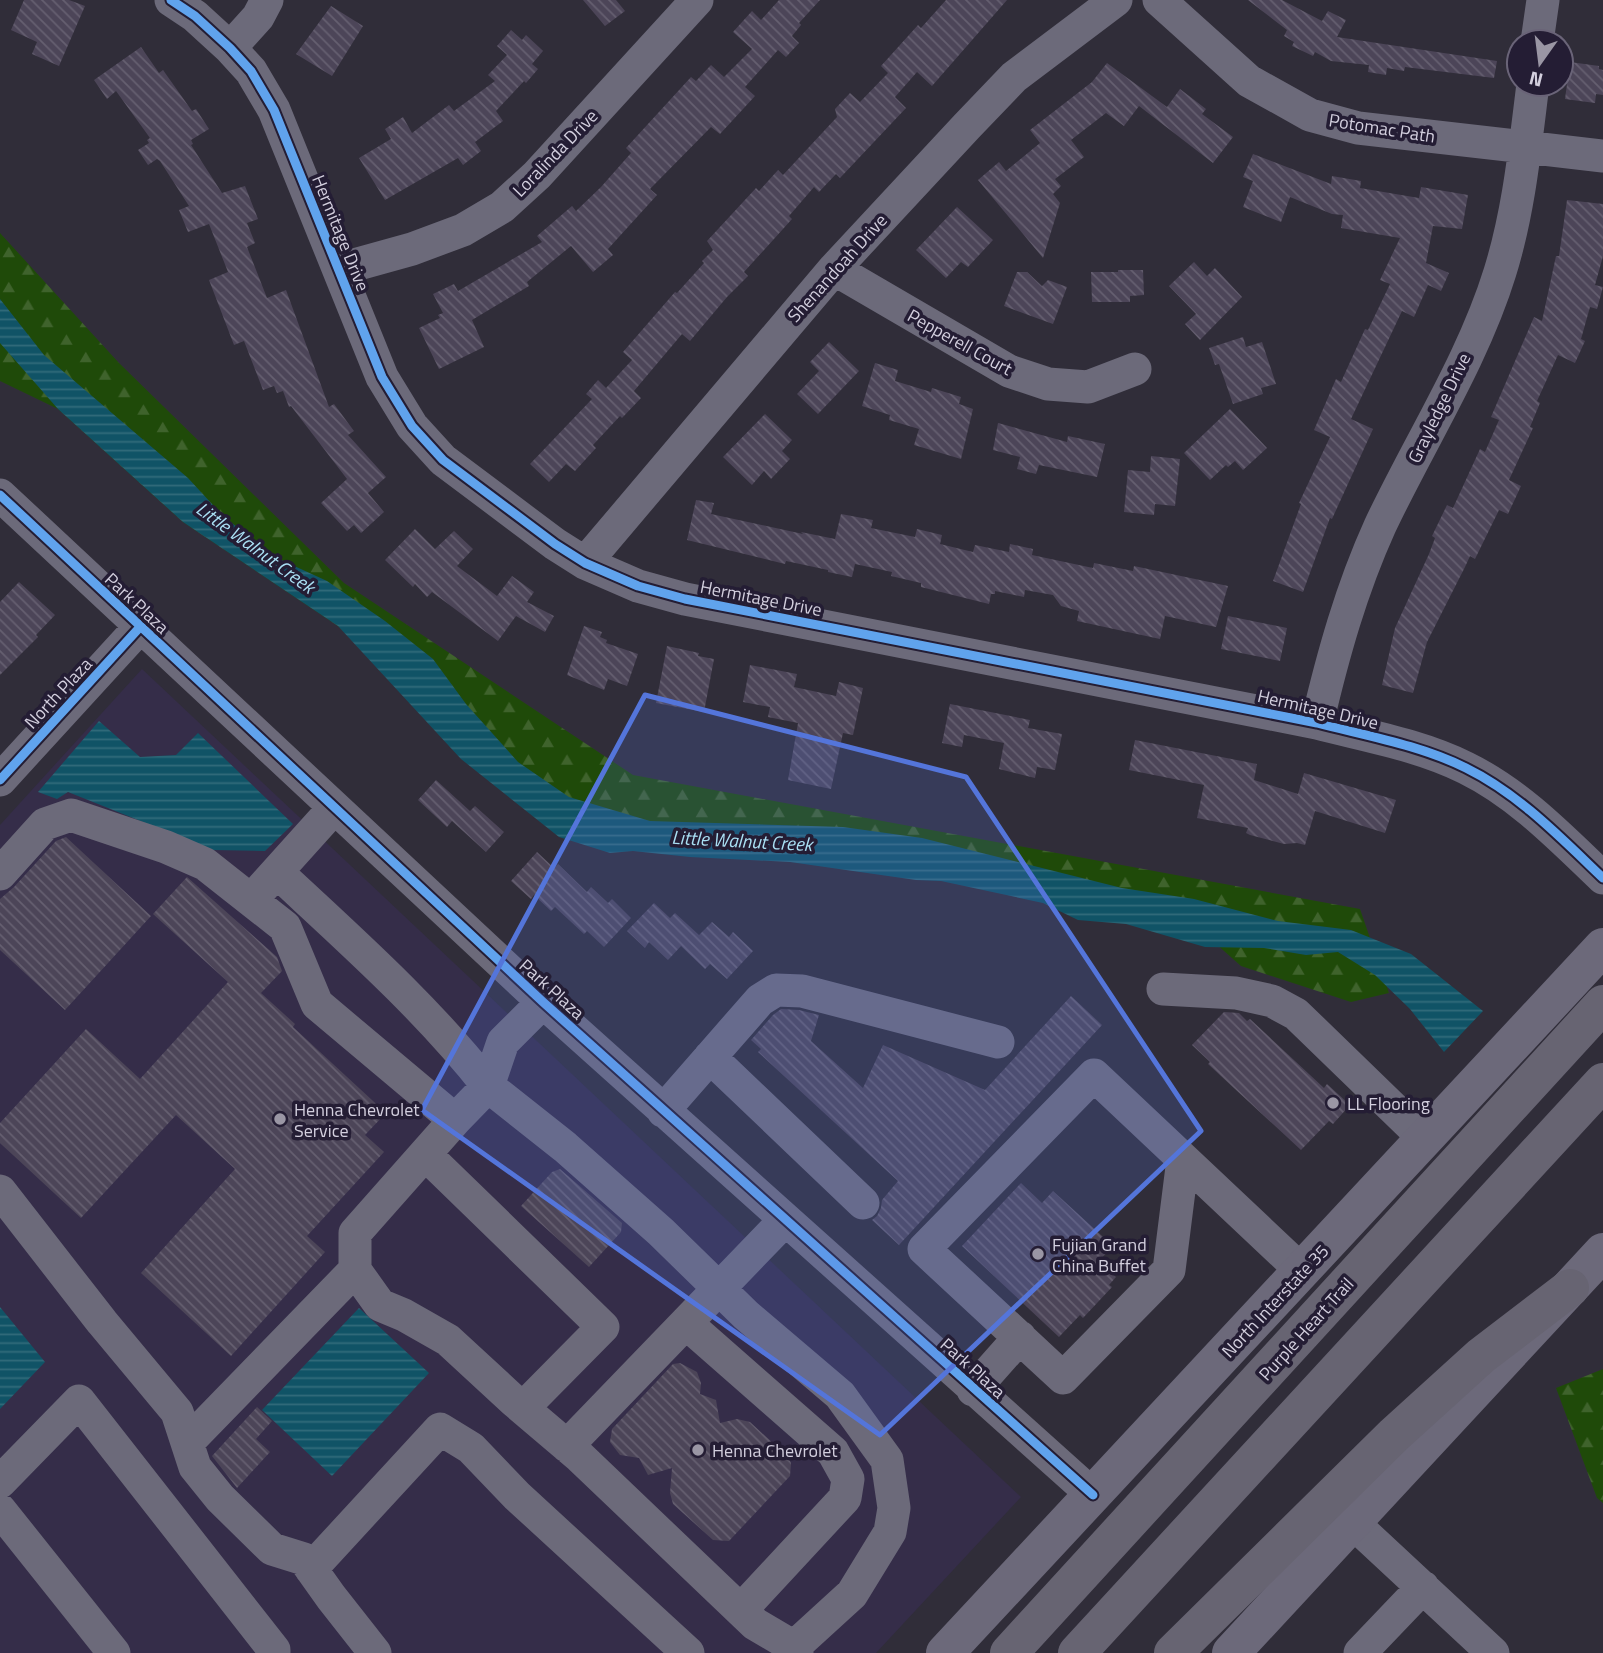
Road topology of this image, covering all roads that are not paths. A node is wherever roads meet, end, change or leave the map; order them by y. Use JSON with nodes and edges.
{"nodes":[{"id":1,"x":171,"y":0,"type":"edge"},
{"id":2,"x":267,"y":0,"type":"edge"},
{"id":3,"x":697,"y":0,"type":"edge"},
{"id":4,"x":1116,"y":0,"type":"edge"},
{"id":5,"x":1158,"y":0,"type":"edge"},
{"id":6,"x":1543,"y":0,"type":"edge"},
{"id":7,"x":1539,"y":28,"type":"edge"},
{"id":8,"x":230,"y":48,"type":"junction"},
{"id":9,"x":1531,"y":98,"type":"edge"},
{"id":10,"x":1525,"y":146,"type":"junction"},
{"id":11,"x":1603,"y":156,"type":"edge"},
{"id":12,"x":340,"y":269,"type":"junction"},
{"id":13,"x":834,"y":270,"type":"junction"},
{"id":14,"x":1135,"y":369,"type":"dead end"},
{"id":15,"x":0,"y":495,"type":"edge"},
{"id":16,"x":585,"y":563,"type":"junction"},
{"id":17,"x":140,"y":627,"type":"junction"},
{"id":18,"x":1317,"y":723,"type":"junction"},
{"id":19,"x":0,"y":780,"type":"edge"},
{"id":20,"x":334,"y":808,"type":"junction"},
{"id":21,"x":277,"y":872,"type":"junction"},
{"id":22,"x":0,"y":874,"type":"edge"},
{"id":23,"x":1603,"y":878,"type":"edge"},
{"id":24,"x":251,"y":900,"type":"junction"},
{"id":25,"x":1603,"y":947,"type":"edge"},
{"id":26,"x":1163,"y":989,"type":"dead end"},
{"id":27,"x":543,"y":1002,"type":"junction"},
{"id":28,"x":1603,"y":1004,"type":"edge"},
{"id":29,"x":998,"y":1042,"type":"dead end"},
{"id":30,"x":710,"y":1057,"type":"junction"},
{"id":31,"x":1603,"y":1082,"type":"edge"},
{"id":32,"x":488,"y":1086,"type":"junction"},
{"id":33,"x":663,"y":1111,"type":"junction"},
{"id":34,"x":455,"y":1120,"type":"junction"},
{"id":35,"x":1425,"y":1139,"type":"junction"},
{"id":36,"x":425,"y":1154,"type":"junction"},
{"id":37,"x":1183,"y":1159,"type":"junction"},
{"id":38,"x":0,"y":1191,"type":"edge"},
{"id":39,"x":863,"y":1203,"type":"dead end"},
{"id":40,"x":785,"y":1220,"type":"junction"},
{"id":41,"x":1603,"y":1252,"type":"edge"},
{"id":42,"x":355,"y":1270,"type":"junction"},
{"id":43,"x":1302,"y":1271,"type":"junction"},
{"id":44,"x":1570,"y":1288,"type":"junction"},
{"id":45,"x":719,"y":1289,"type":"junction"},
{"id":46,"x":686,"y":1323,"type":"junction"},
{"id":47,"x":1020,"y":1338,"type":"junction"},
{"id":48,"x":973,"y":1390,"type":"junction"},
{"id":49,"x":523,"y":1408,"type":"junction"},
{"id":50,"x":187,"y":1443,"type":"junction"},
{"id":51,"x":567,"y":1446,"type":"junction"},
{"id":52,"x":887,"y":1460,"type":"junction"},
{"id":53,"x":848,"y":1479,"type":"junction"},
{"id":54,"x":0,"y":1482,"type":"edge"},
{"id":55,"x":1093,"y":1495,"type":"junction"},
{"id":56,"x":0,"y":1510,"type":"edge"},
{"id":57,"x":1352,"y":1522,"type":"junction"},
{"id":58,"x":311,"y":1569,"type":"junction"},
{"id":59,"x":1430,"y":1593,"type":"junction"},
{"id":60,"x":741,"y":1610,"type":"junction"},
{"id":61,"x":796,"y":1650,"type":"edge"},
{"id":62,"x":114,"y":1653,"type":"edge"},
{"id":63,"x":274,"y":1653,"type":"edge"},
{"id":64,"x":375,"y":1653,"type":"edge"},
{"id":65,"x":688,"y":1653,"type":"edge"},
{"id":66,"x":945,"y":1653,"type":"edge"},
{"id":67,"x":1009,"y":1653,"type":"edge"},
{"id":68,"x":1077,"y":1653,"type":"edge"},
{"id":69,"x":1173,"y":1653,"type":"edge"},
{"id":70,"x":1231,"y":1653,"type":"edge"},
{"id":71,"x":1360,"y":1653,"type":"edge"},
{"id":72,"x":1493,"y":1653,"type":"edge"}],
"edges":[{"from":1,"to":8,"type":"street","name":"Hermitage Drive"},
{"from":2,"to":8,"type":"street"},
{"from":3,"to":12,"type":"street","name":"Loralinda Drive"},
{"from":4,"to":13,"type":"street","name":"Shenandoah Drive"},
{"from":5,"to":10,"type":"street","name":"Potomac Path"},
{"from":6,"to":7,"type":"street"},
{"from":8,"to":12,"type":"street","name":"Hermitage Drive"},
{"from":9,"to":10,"type":"street","name":"Grayledge Drive"},
{"from":10,"to":11,"type":"street","name":"Potomac Path"},
{"from":10,"to":18,"type":"street","name":"Grayledge Drive"},
{"from":12,"to":16,"type":"street","name":"Hermitage Drive"},
{"from":13,"to":14,"type":"street","name":"Pepperell Court"},
{"from":13,"to":16,"type":"street","name":"Shenandoah Drive"},
{"from":15,"to":17,"type":"street","name":"Park Plaza"},
{"from":16,"to":18,"type":"street","name":"Hermitage Drive"},
{"from":17,"to":19,"type":"street","name":"North Plaza"},
{"from":17,"to":20,"type":"street","name":"Park Plaza"},
{"from":18,"to":23,"type":"street","name":"Hermitage Drive"},
{"from":20,"to":21,"type":"street"},
{"from":20,"to":27,"type":"street","name":"Park Plaza"},
{"from":21,"to":24,"type":"street"},
{"from":21,"to":32,"type":"street"},
{"from":22,"to":24,"type":"street"},
{"from":24,"to":34,"type":"street"},
{"from":25,"to":35,"type":"main road","name":"North Interstate 35"},
{"from":26,"to":35,"type":"street"},
{"from":27,"to":32,"type":"street"},
{"from":27,"to":33,"type":"street","name":"Park Plaza"},
{"from":28,"to":67,"type":"highway","name":"Purple Heart Trail"},
{"from":29,"to":30,"type":"street"},
{"from":30,"to":33,"type":"street"},
{"from":30,"to":39,"type":"street"},
{"from":31,"to":68,"type":"highway"},
{"from":32,"to":34,"type":"street"},
{"from":32,"to":45,"type":"street"},
{"from":33,"to":40,"type":"street","name":"Park Plaza"},
{"from":34,"to":36,"type":"street"},
{"from":35,"to":43,"type":"main road","name":"North Interstate 35"},
{"from":36,"to":42,"type":"street"},
{"from":36,"to":49,"type":"street"},
{"from":37,"to":43,"type":"street"},
{"from":37,"to":47,"type":"street"},
{"from":37,"to":47,"type":"street"},
{"from":38,"to":50,"type":"street"},
{"from":40,"to":45,"type":"street"},
{"from":40,"to":48,"type":"street","name":"Park Plaza"},
{"from":41,"to":44,"type":"main road"},
{"from":42,"to":49,"type":"street"},
{"from":42,"to":50,"type":"street"},
{"from":43,"to":55,"type":"main road","name":"North Interstate 35"},
{"from":44,"to":57,"type":"main road"},
{"from":44,"to":69,"type":"highway"},
{"from":45,"to":46,"type":"street"},
{"from":45,"to":52,"type":"street"},
{"from":46,"to":51,"type":"street"},
{"from":46,"to":53,"type":"street"},
{"from":47,"to":48,"type":"street"},
{"from":48,"to":55,"type":"street","name":"Park Plaza"},
{"from":49,"to":51,"type":"street"},
{"from":50,"to":58,"type":"street"},
{"from":51,"to":60,"type":"street"},
{"from":52,"to":53,"type":"street"},
{"from":52,"to":61,"type":"street"},
{"from":53,"to":60,"type":"street"},
{"from":54,"to":63,"type":"street"},
{"from":55,"to":66,"type":"main road","name":"North Interstate 35"},
{"from":56,"to":62,"type":"street"},
{"from":57,"to":59,"type":"street"},
{"from":57,"to":70,"type":"main road"},
{"from":58,"to":64,"type":"street"},
{"from":58,"to":65,"type":"street"},
{"from":59,"to":71,"type":"street"},
{"from":59,"to":72,"type":"street"},
{"from":60,"to":61,"type":"street"}]}
